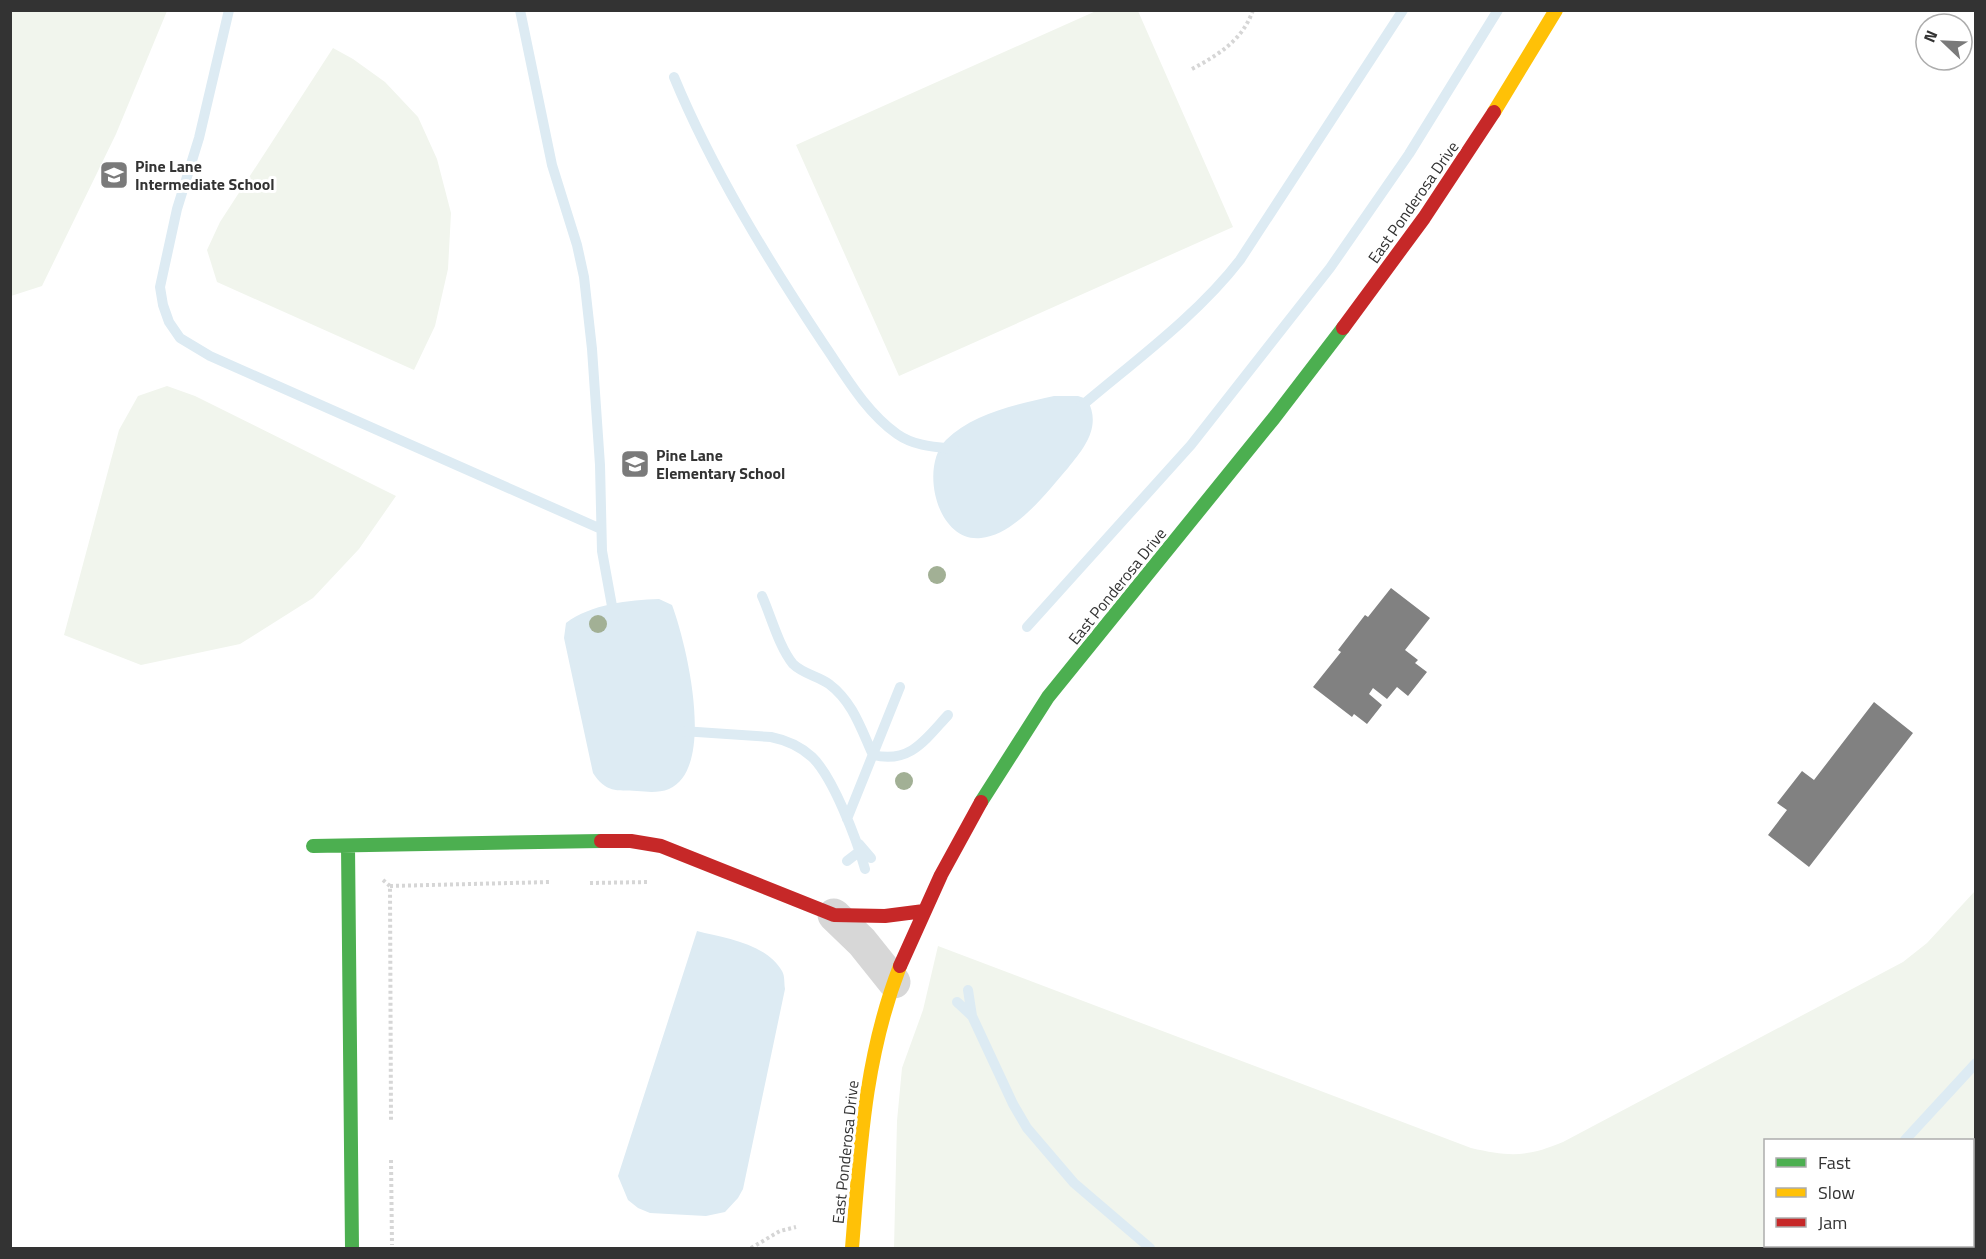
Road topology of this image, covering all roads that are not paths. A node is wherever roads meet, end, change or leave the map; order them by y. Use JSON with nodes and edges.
{"nodes":[{"id":1,"x":1556,"y":10,"type":"edge"},
{"id":2,"x":313,"y":846,"type":"dead end"},
{"id":3,"x":348,"y":846,"type":"junction"},
{"id":4,"x":924,"y":911,"type":"junction"},
{"id":5,"x":834,"y":915,"type":"junction"},
{"id":6,"x":894,"y":982,"type":"junction"},
{"id":7,"x":352,"y":1248,"type":"edge"},
{"id":8,"x":852,"y":1248,"type":"edge"}],
"edges":[{"from":1,"to":4,"type":"street","name":"East Ponderosa Drive"},
{"from":2,"to":3,"type":"street"},
{"from":3,"to":5,"type":"street"},
{"from":3,"to":7,"type":"street"},
{"from":4,"to":5,"type":"street"},
{"from":4,"to":6,"type":"street","name":"East Ponderosa Drive"},
{"from":5,"to":6,"type":"street"},
{"from":6,"to":8,"type":"street","name":"East Ponderosa Drive"}]}
